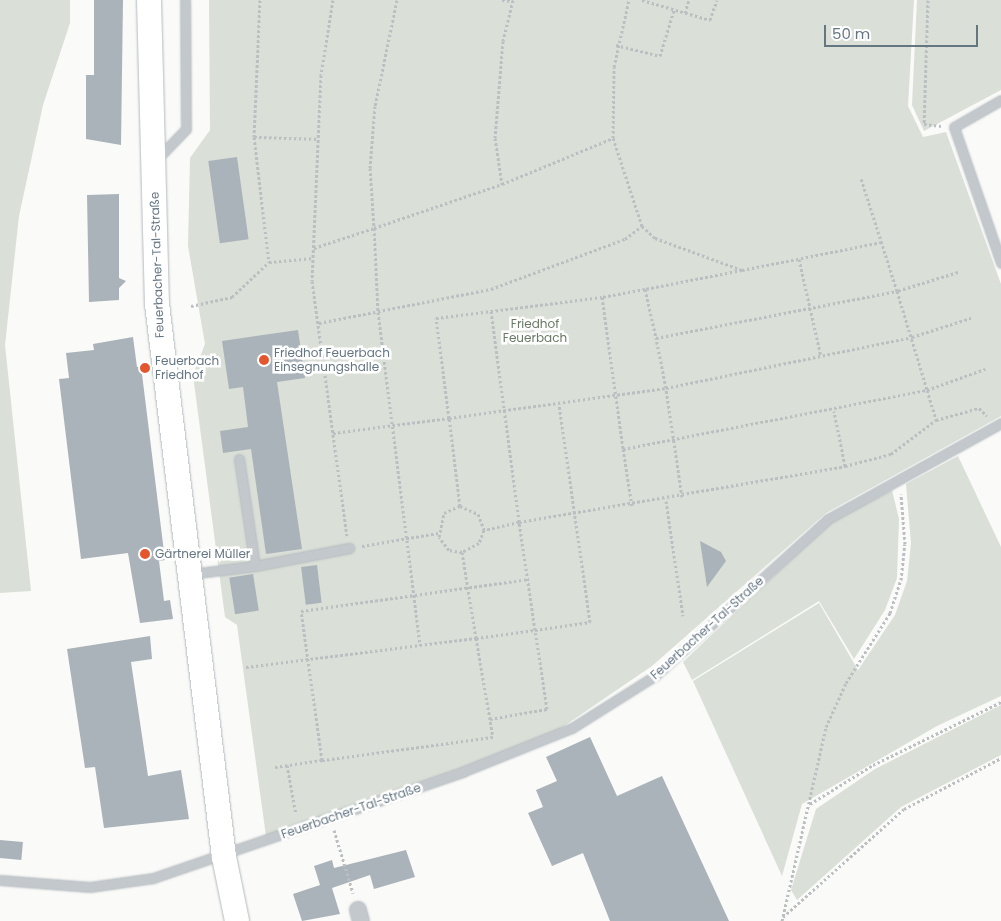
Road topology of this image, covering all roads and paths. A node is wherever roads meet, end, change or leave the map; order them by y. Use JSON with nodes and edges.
{"nodes":[{"id":1,"x":149,"y":0,"type":"edge"},
{"id":2,"x":185,"y":0,"type":"edge"},
{"id":3,"x":260,"y":0,"type":"edge"},
{"id":4,"x":333,"y":0,"type":"edge"},
{"id":5,"x":397,"y":0,"type":"edge"},
{"id":6,"x":502,"y":0,"type":"edge"},
{"id":7,"x":629,"y":0,"type":"edge"},
{"id":8,"x":642,"y":0,"type":"edge"},
{"id":9,"x":689,"y":0,"type":"edge"},
{"id":10,"x":717,"y":0,"type":"edge"},
{"id":11,"x":928,"y":0,"type":"edge"},
{"id":12,"x":513,"y":1,"type":"edge"},
{"id":13,"x":674,"y":10,"type":"junction"},
{"id":14,"x":685,"y":13,"type":"junction"},
{"id":15,"x":616,"y":45,"type":"junction"},
{"id":16,"x":1001,"y":100,"type":"edge"},
{"id":17,"x":954,"y":127,"type":"junction"},
{"id":18,"x":254,"y":137,"type":"junction"},
{"id":19,"x":613,"y":138,"type":"junction"},
{"id":20,"x":319,"y":139,"type":"junction"},
{"id":21,"x":154,"y":163,"type":"junction"},
{"id":22,"x":861,"y":178,"type":"dead end"},
{"id":23,"x":502,"y":184,"type":"junction"},
{"id":24,"x":642,"y":226,"type":"junction"},
{"id":25,"x":374,"y":228,"type":"junction"},
{"id":26,"x":882,"y":242,"type":"junction"},
{"id":27,"x":314,"y":248,"type":"junction"},
{"id":28,"x":314,"y":258,"type":"junction"},
{"id":29,"x":799,"y":259,"type":"junction"},
{"id":30,"x":269,"y":262,"type":"junction"},
{"id":31,"x":1001,"y":263,"type":"edge"},
{"id":32,"x":742,"y":270,"type":"junction"},
{"id":33,"x":958,"y":272,"type":"dead end"},
{"id":34,"x":645,"y":289,"type":"junction"},
{"id":35,"x":897,"y":291,"type":"junction"},
{"id":36,"x":602,"y":297,"type":"junction"},
{"id":37,"x":190,"y":306,"type":"dead end"},
{"id":38,"x":811,"y":310,"type":"junction"},
{"id":39,"x":492,"y":311,"type":"junction"},
{"id":40,"x":378,"y":312,"type":"junction"},
{"id":41,"x":971,"y":318,"type":"dead end"},
{"id":42,"x":318,"y":323,"type":"junction"},
{"id":43,"x":912,"y":337,"type":"junction"},
{"id":44,"x":656,"y":338,"type":"junction"},
{"id":45,"x":821,"y":357,"type":"junction"},
{"id":46,"x":985,"y":369,"type":"dead end"},
{"id":47,"x":666,"y":388,"type":"junction"},
{"id":48,"x":927,"y":390,"type":"junction"},
{"id":49,"x":616,"y":396,"type":"junction"},
{"id":50,"x":559,"y":404,"type":"junction"},
{"id":51,"x":505,"y":410,"type":"junction"},
{"id":52,"x":834,"y":411,"type":"junction"},
{"id":53,"x":449,"y":418,"type":"junction"},
{"id":54,"x":936,"y":420,"type":"junction"},
{"id":55,"x":391,"y":425,"type":"junction"},
{"id":56,"x":999,"y":425,"type":"edge"},
{"id":57,"x":333,"y":432,"type":"junction"},
{"id":58,"x":674,"y":440,"type":"junction"},
{"id":59,"x":623,"y":449,"type":"junction"},
{"id":60,"x":239,"y":459,"type":"dead end"},
{"id":61,"x":845,"y":466,"type":"junction"},
{"id":62,"x":898,"y":481,"type":"junction"},
{"id":63,"x":682,"y":497,"type":"junction"},
{"id":64,"x":666,"y":501,"type":"junction"},
{"id":65,"x":460,"y":506,"type":"junction"},
{"id":66,"x":632,"y":506,"type":"junction"},
{"id":67,"x":574,"y":514,"type":"junction"},
{"id":68,"x":519,"y":522,"type":"junction"},
{"id":69,"x":484,"y":530,"type":"junction"},
{"id":70,"x":438,"y":533,"type":"junction"},
{"id":71,"x":405,"y":539,"type":"junction"},
{"id":72,"x":349,"y":548,"type":"junction"},
{"id":73,"x":462,"y":552,"type":"junction"},
{"id":74,"x":255,"y":566,"type":"junction"},
{"id":75,"x":187,"y":574,"type":"junction"},
{"id":76,"x":528,"y":579,"type":"junction"},
{"id":77,"x":468,"y":587,"type":"junction"},
{"id":78,"x":414,"y":593,"type":"junction"},
{"id":79,"x":683,"y":616,"type":"dead end"},
{"id":80,"x":535,"y":630,"type":"junction"},
{"id":81,"x":476,"y":638,"type":"junction"},
{"id":82,"x":420,"y":645,"type":"junction"},
{"id":83,"x":308,"y":659,"type":"junction"},
{"id":84,"x":246,"y":667,"type":"dead end"},
{"id":85,"x":1001,"y":702,"type":"edge"},
{"id":86,"x":490,"y":718,"type":"junction"},
{"id":87,"x":1001,"y":758,"type":"edge"},
{"id":88,"x":322,"y":760,"type":"junction"},
{"id":89,"x":287,"y":765,"type":"junction"},
{"id":90,"x":276,"y":767,"type":"dead end"},
{"id":91,"x":810,"y":804,"type":"junction"},
{"id":92,"x":294,"y":805,"type":"dead end"},
{"id":93,"x":330,"y":818,"type":"junction"},
{"id":94,"x":224,"y":856,"type":"junction"},
{"id":95,"x":0,"y":880,"type":"edge"},
{"id":96,"x":359,"y":915,"type":"edge"},
{"id":97,"x":782,"y":919,"type":"edge"},
{"id":98,"x":237,"y":921,"type":"edge"}],
"edges":[{"from":1,"to":21,"type":"main road","name":"Feuerbacher-Tal-Straße"},
{"from":2,"to":21,"type":"lane"},
{"from":3,"to":18,"type":"path"},
{"from":4,"to":20,"type":"path"},
{"from":5,"to":25,"type":"path"},
{"from":6,"to":12,"type":"path"},
{"from":7,"to":15,"type":"path"},
{"from":8,"to":13,"type":"path"},
{"from":9,"to":14,"type":"path"},
{"from":10,"to":14,"type":"path"},
{"from":11,"to":17,"type":"path"},
{"from":12,"to":23,"type":"path"},
{"from":13,"to":14,"type":"path"},
{"from":13,"to":15,"type":"path"},
{"from":15,"to":19,"type":"path"},
{"from":16,"to":17,"type":"lane"},
{"from":17,"to":31,"type":"lane"},
{"from":18,"to":20,"type":"path"},
{"from":18,"to":30,"type":"path"},
{"from":19,"to":23,"type":"path"},
{"from":19,"to":24,"type":"path"},
{"from":20,"to":27,"type":"path"},
{"from":21,"to":75,"type":"main road","name":"Feuerbacher-Tal-Straße"},
{"from":22,"to":26,"type":"path"},
{"from":23,"to":25,"type":"path"},
{"from":24,"to":32,"type":"path"},
{"from":24,"to":40,"type":"path"},
{"from":25,"to":27,"type":"path"},
{"from":25,"to":40,"type":"path"},
{"from":26,"to":29,"type":"path"},
{"from":26,"to":35,"type":"path"},
{"from":27,"to":28,"type":"path"},
{"from":28,"to":30,"type":"path"},
{"from":28,"to":42,"type":"path"},
{"from":29,"to":32,"type":"path"},
{"from":29,"to":38,"type":"path"},
{"from":30,"to":37,"type":"path"},
{"from":32,"to":34,"type":"path"},
{"from":33,"to":35,"type":"path"},
{"from":34,"to":36,"type":"path"},
{"from":34,"to":44,"type":"path"},
{"from":35,"to":38,"type":"path"},
{"from":35,"to":43,"type":"path"},
{"from":36,"to":39,"type":"path"},
{"from":36,"to":49,"type":"path"},
{"from":38,"to":44,"type":"path"},
{"from":38,"to":45,"type":"path"},
{"from":39,"to":51,"type":"path"},
{"from":39,"to":53,"type":"path"},
{"from":40,"to":42,"type":"path"},
{"from":40,"to":55,"type":"path"},
{"from":41,"to":43,"type":"path"},
{"from":42,"to":57,"type":"path"},
{"from":43,"to":45,"type":"path"},
{"from":43,"to":48,"type":"path"},
{"from":44,"to":47,"type":"path"},
{"from":45,"to":47,"type":"path"},
{"from":46,"to":48,"type":"path"},
{"from":47,"to":49,"type":"path"},
{"from":47,"to":58,"type":"path"},
{"from":48,"to":52,"type":"path"},
{"from":48,"to":54,"type":"path"},
{"from":49,"to":50,"type":"path"},
{"from":49,"to":59,"type":"path"},
{"from":50,"to":51,"type":"path"},
{"from":50,"to":67,"type":"path"},
{"from":51,"to":53,"type":"path"},
{"from":51,"to":68,"type":"path"},
{"from":52,"to":58,"type":"path"},
{"from":52,"to":61,"type":"path"},
{"from":53,"to":55,"type":"path"},
{"from":53,"to":65,"type":"path"},
{"from":54,"to":56,"type":"path"},
{"from":54,"to":61,"type":"path"},
{"from":55,"to":57,"type":"path"},
{"from":55,"to":71,"type":"path"},
{"from":56,"to":62,"type":"lane","name":"Feuerbacher-Tal-Straße"},
{"from":57,"to":72,"type":"path"},
{"from":58,"to":59,"type":"path"},
{"from":58,"to":63,"type":"path"},
{"from":59,"to":66,"type":"path"},
{"from":60,"to":74,"type":"lane"},
{"from":61,"to":63,"type":"path"},
{"from":62,"to":91,"type":"path"},
{"from":62,"to":93,"type":"lane","name":"Feuerbacher-Tal-Straße"},
{"from":63,"to":64,"type":"path"},
{"from":64,"to":66,"type":"path"},
{"from":64,"to":79,"type":"path"},
{"from":65,"to":69,"type":"path"},
{"from":65,"to":70,"type":"path"},
{"from":66,"to":67,"type":"path"},
{"from":67,"to":68,"type":"path"},
{"from":67,"to":80,"type":"path"},
{"from":68,"to":69,"type":"path"},
{"from":68,"to":76,"type":"path"},
{"from":69,"to":73,"type":"path"},
{"from":70,"to":71,"type":"path"},
{"from":70,"to":73,"type":"path"},
{"from":71,"to":72,"type":"path"},
{"from":71,"to":78,"type":"path"},
{"from":72,"to":74,"type":"lane"},
{"from":73,"to":77,"type":"path"},
{"from":74,"to":75,"type":"lane"},
{"from":75,"to":94,"type":"main road","name":"Feuerbacher-Tal-Straße"},
{"from":76,"to":77,"type":"path"},
{"from":76,"to":80,"type":"path"},
{"from":77,"to":78,"type":"path"},
{"from":77,"to":81,"type":"path"},
{"from":78,"to":82,"type":"path"},
{"from":78,"to":83,"type":"path"},
{"from":80,"to":81,"type":"path"},
{"from":80,"to":86,"type":"path"},
{"from":81,"to":82,"type":"path"},
{"from":81,"to":86,"type":"path"},
{"from":82,"to":83,"type":"path"},
{"from":83,"to":84,"type":"path"},
{"from":83,"to":88,"type":"path"},
{"from":85,"to":91,"type":"path"},
{"from":86,"to":88,"type":"path"},
{"from":87,"to":97,"type":"path"},
{"from":88,"to":89,"type":"path"},
{"from":89,"to":90,"type":"path"},
{"from":89,"to":92,"type":"path"},
{"from":91,"to":97,"type":"path"},
{"from":93,"to":94,"type":"lane","name":"Feuerbacher-Tal-Straße"},
{"from":93,"to":96,"type":"path"},
{"from":94,"to":95,"type":"lane"},
{"from":94,"to":98,"type":"main road","name":"Feuerbacher-Tal-Straße"}]}
